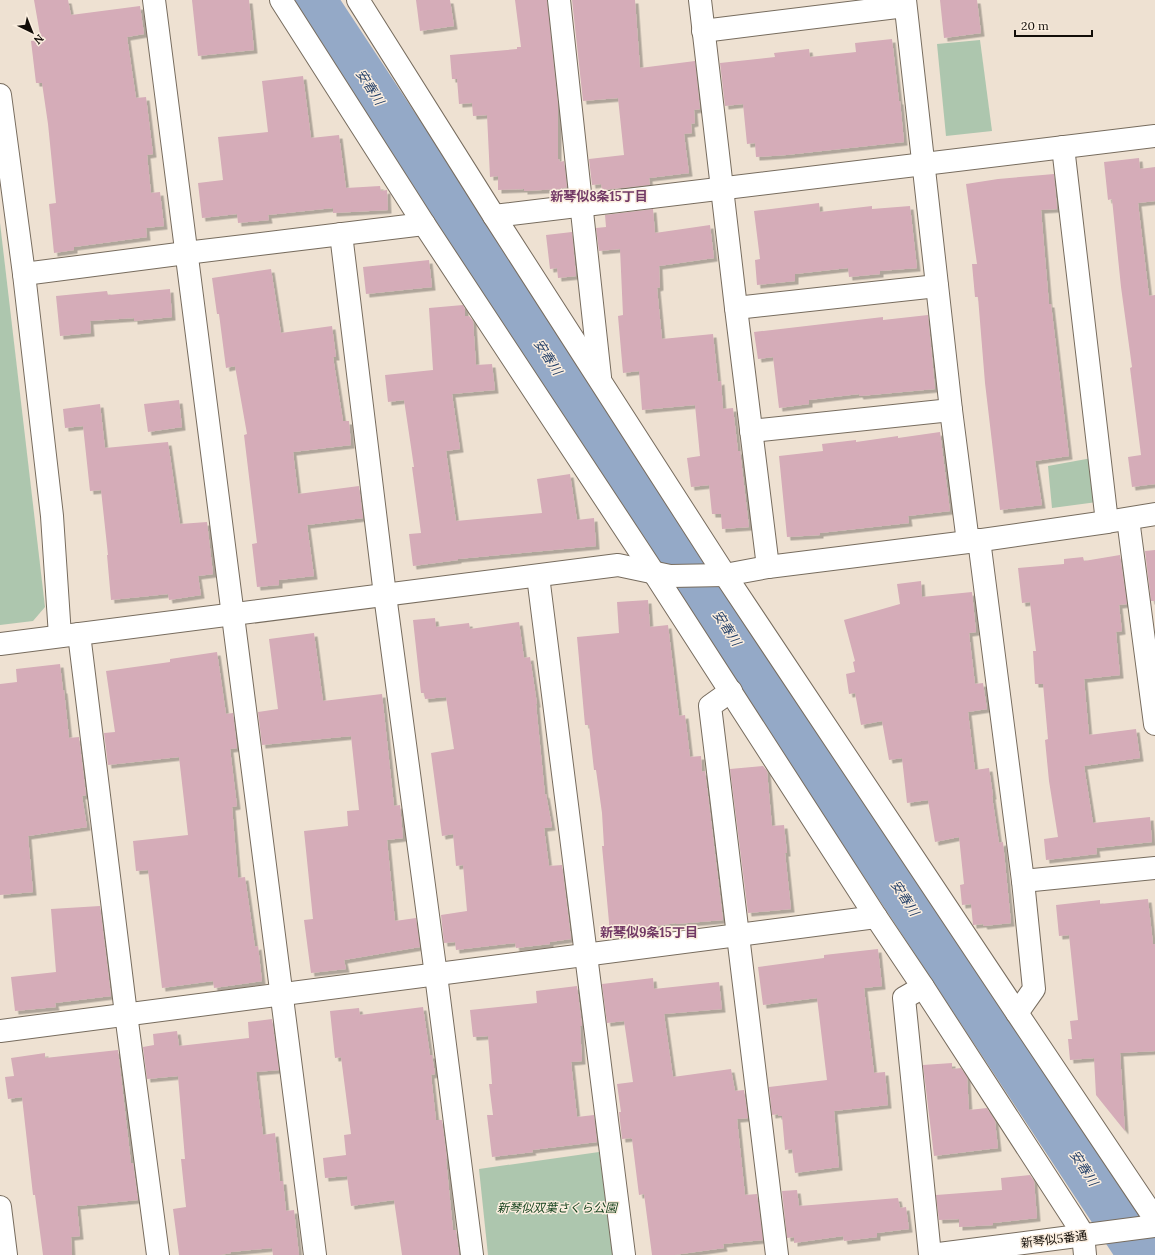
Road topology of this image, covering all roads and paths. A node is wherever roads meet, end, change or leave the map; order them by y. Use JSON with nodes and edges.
{"nodes":[{"id":1,"x":154,"y":0,"type":"edge"},
{"id":2,"x":281,"y":0,"type":"edge"},
{"id":3,"x":358,"y":0,"type":"edge"},
{"id":4,"x":559,"y":0,"type":"edge"},
{"id":5,"x":700,"y":0,"type":"edge"},
{"id":6,"x":905,"y":3,"type":"edge"},
{"id":7,"x":703,"y":31,"type":"junction"},
{"id":8,"x":0,"y":95,"type":"edge"},
{"id":9,"x":1155,"y":136,"type":"edge"},
{"id":10,"x":1063,"y":147,"type":"junction"},
{"id":11,"x":923,"y":163,"type":"junction"},
{"id":12,"x":722,"y":188,"type":"junction"},
{"id":13,"x":581,"y":204,"type":"junction"},
{"id":14,"x":494,"y":216,"type":"junction"},
{"id":15,"x":424,"y":224,"type":"junction"},
{"id":16,"x":340,"y":234,"type":"junction"},
{"id":17,"x":186,"y":253,"type":"junction"},
{"id":18,"x":24,"y":274,"type":"junction"},
{"id":19,"x":937,"y":286,"type":"junction"},
{"id":20,"x":736,"y":308,"type":"junction"},
{"id":21,"x":601,"y":380,"type":"junction"},
{"id":22,"x":951,"y":410,"type":"junction"},
{"id":23,"x":751,"y":431,"type":"junction"},
{"id":24,"x":1155,"y":514,"type":"edge"},
{"id":25,"x":1118,"y":521,"type":"junction"},
{"id":26,"x":974,"y":541,"type":"junction"},
{"id":27,"x":768,"y":567,"type":"junction"},
{"id":28,"x":662,"y":574,"type":"junction"},
{"id":29,"x":719,"y":575,"type":"junction"},
{"id":30,"x":538,"y":576,"type":"junction"},
{"id":31,"x":385,"y":595,"type":"junction"},
{"id":32,"x":233,"y":614,"type":"junction"},
{"id":33,"x":70,"y":635,"type":"junction"},
{"id":34,"x":0,"y":644,"type":"edge"},
{"id":35,"x":731,"y":691,"type":"junction"},
{"id":36,"x":1155,"y":724,"type":"edge"},
{"id":37,"x":1155,"y":868,"type":"edge"},
{"id":38,"x":1023,"y":882,"type":"junction"},
{"id":39,"x":876,"y":917,"type":"junction"},
{"id":40,"x":738,"y":936,"type":"junction"},
{"id":41,"x":586,"y":955,"type":"junction"},
{"id":42,"x":436,"y":975,"type":"junction"},
{"id":43,"x":922,"y":987,"type":"junction"},
{"id":44,"x":282,"y":995,"type":"junction"},
{"id":45,"x":126,"y":1014,"type":"junction"},
{"id":46,"x":1017,"y":1014,"type":"junction"},
{"id":47,"x":0,"y":1031,"type":"edge"},
{"id":48,"x":0,"y":1207,"type":"edge"},
{"id":49,"x":1151,"y":1224,"type":"edge"},
{"id":50,"x":1084,"y":1245,"type":"edge"},
{"id":51,"x":6,"y":1255,"type":"edge"},
{"id":52,"x":158,"y":1255,"type":"edge"},
{"id":53,"x":315,"y":1255,"type":"edge"},
{"id":54,"x":472,"y":1255,"type":"edge"},
{"id":55,"x":624,"y":1255,"type":"edge"},
{"id":56,"x":777,"y":1255,"type":"edge"},
{"id":57,"x":930,"y":1255,"type":"edge"}],
"edges":[{"from":1,"to":17,"type":"street"},
{"from":2,"to":15,"type":"street"},
{"from":3,"to":14,"type":"street"},
{"from":4,"to":13,"type":"street"},
{"from":5,"to":7,"type":"street"},
{"from":6,"to":7,"type":"street"},
{"from":6,"to":11,"type":"street"},
{"from":7,"to":12,"type":"street"},
{"from":8,"to":18,"type":"street"},
{"from":9,"to":10,"type":"street"},
{"from":10,"to":11,"type":"street"},
{"from":10,"to":25,"type":"street"},
{"from":11,"to":12,"type":"street"},
{"from":11,"to":19,"type":"street"},
{"from":12,"to":13,"type":"street"},
{"from":12,"to":20,"type":"street"},
{"from":13,"to":14,"type":"street"},
{"from":13,"to":21,"type":"street"},
{"from":14,"to":21,"type":"street"},
{"from":15,"to":16,"type":"street"},
{"from":15,"to":28,"type":"street"},
{"from":16,"to":17,"type":"street"},
{"from":16,"to":31,"type":"street"},
{"from":17,"to":18,"type":"street"},
{"from":17,"to":32,"type":"street"},
{"from":18,"to":33,"type":"street"},
{"from":19,"to":20,"type":"street"},
{"from":19,"to":22,"type":"street"},
{"from":20,"to":23,"type":"street"},
{"from":21,"to":29,"type":"street"},
{"from":22,"to":23,"type":"street"},
{"from":22,"to":26,"type":"street"},
{"from":23,"to":27,"type":"street"},
{"from":24,"to":25,"type":"street"},
{"from":25,"to":26,"type":"street"},
{"from":25,"to":36,"type":"street"},
{"from":26,"to":27,"type":"street"},
{"from":26,"to":38,"type":"street"},
{"from":27,"to":29,"type":"street"},
{"from":28,"to":29,"type":"street"},
{"from":28,"to":30,"type":"street"},
{"from":28,"to":35,"type":"street"},
{"from":29,"to":46,"type":"street"},
{"from":30,"to":31,"type":"street"},
{"from":30,"to":41,"type":"street"},
{"from":31,"to":32,"type":"street"},
{"from":31,"to":42,"type":"street"},
{"from":32,"to":33,"type":"street"},
{"from":32,"to":44,"type":"street"},
{"from":33,"to":34,"type":"street"},
{"from":33,"to":45,"type":"street"},
{"from":35,"to":39,"type":"street"},
{"from":35,"to":40,"type":"street"},
{"from":37,"to":38,"type":"street"},
{"from":38,"to":46,"type":"street"},
{"from":39,"to":40,"type":"street"},
{"from":39,"to":43,"type":"street"},
{"from":40,"to":41,"type":"street"},
{"from":40,"to":56,"type":"street"},
{"from":41,"to":42,"type":"street"},
{"from":41,"to":55,"type":"street"},
{"from":42,"to":44,"type":"street"},
{"from":42,"to":54,"type":"street"},
{"from":43,"to":50,"type":"street"},
{"from":43,"to":57,"type":"street"},
{"from":44,"to":45,"type":"street"},
{"from":44,"to":53,"type":"street"},
{"from":45,"to":47,"type":"street"},
{"from":45,"to":52,"type":"street"},
{"from":46,"to":49,"type":"street"},
{"from":48,"to":51,"type":"street"},
{"from":49,"to":50,"type":"street","name":"新琴似5番通"},
{"from":50,"to":57,"type":"street","name":"新琴似5番通"}]}
